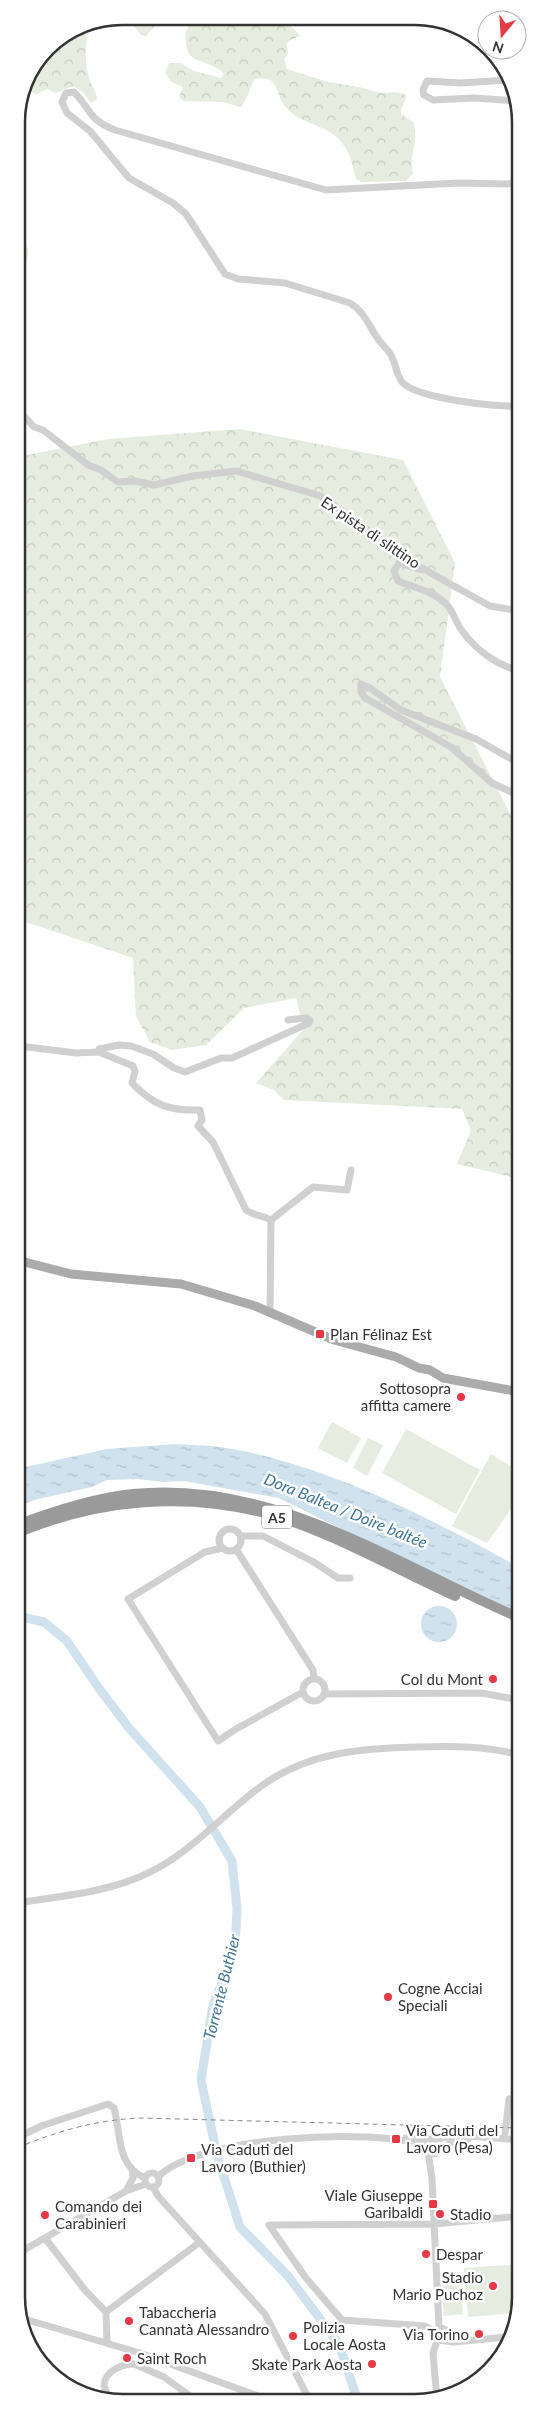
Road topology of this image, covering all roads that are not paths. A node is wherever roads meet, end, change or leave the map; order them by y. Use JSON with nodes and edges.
{"nodes":[{"id":1,"x":503,"y":80,"type":"edge"},
{"id":2,"x":510,"y":101,"type":"edge"},
{"id":3,"x":512,"y":183,"type":"edge"},
{"id":4,"x":512,"y":406,"type":"edge"},
{"id":5,"x":25,"y":417,"type":"edge"},
{"id":6,"x":457,"y":588,"type":"junction"},
{"id":7,"x":512,"y":610,"type":"edge"},
{"id":8,"x":512,"y":668,"type":"edge"},
{"id":9,"x":512,"y":760,"type":"edge"},
{"id":10,"x":512,"y":792,"type":"edge"},
{"id":11,"x":288,"y":1020,"type":"dead end"},
{"id":12,"x":25,"y":1048,"type":"edge"},
{"id":13,"x":99,"y":1052,"type":"junction"},
{"id":14,"x":351,"y":1170,"type":"dead end"},
{"id":15,"x":271,"y":1220,"type":"junction"},
{"id":16,"x":25,"y":1262,"type":"edge"},
{"id":17,"x":270,"y":1312,"type":"junction"},
{"id":18,"x":512,"y":1391,"type":"edge"},
{"id":19,"x":25,"y":1522,"type":"edge"},
{"id":20,"x":25,"y":1530,"type":"edge"},
{"id":21,"x":240,"y":1536,"type":"junction"},
{"id":22,"x":223,"y":1548,"type":"junction"},
{"id":23,"x":236,"y":1549,"type":"junction"},
{"id":24,"x":350,"y":1578,"type":"dead end"},
{"id":25,"x":512,"y":1614,"type":"edge"},
{"id":26,"x":512,"y":1621,"type":"edge"},
{"id":27,"x":314,"y":1679,"type":"junction"},
{"id":28,"x":303,"y":1692,"type":"junction"},
{"id":29,"x":324,"y":1694,"type":"junction"},
{"id":30,"x":512,"y":1699,"type":"edge"},
{"id":31,"x":512,"y":1753,"type":"edge"},
{"id":32,"x":25,"y":1902,"type":"edge"},
{"id":33,"x":512,"y":2099,"type":"edge"},
{"id":34,"x":25,"y":2134,"type":"edge"},
{"id":35,"x":503,"y":2136,"type":"junction"},
{"id":36,"x":512,"y":2138,"type":"edge"},
{"id":37,"x":396,"y":2139,"type":"junction"},
{"id":38,"x":433,"y":2139,"type":"junction"},
{"id":39,"x":458,"y":2140,"type":"junction"},
{"id":40,"x":512,"y":2140,"type":"edge"},
{"id":41,"x":426,"y":2149,"type":"junction"},
{"id":42,"x":438,"y":2151,"type":"junction"},
{"id":43,"x":132,"y":2168,"type":"junction"},
{"id":44,"x":158,"y":2176,"type":"junction"},
{"id":45,"x":432,"y":2179,"type":"junction"},
{"id":46,"x":145,"y":2181,"type":"junction"},
{"id":47,"x":154,"y":2187,"type":"junction"},
{"id":48,"x":126,"y":2192,"type":"junction"},
{"id":49,"x":512,"y":2217,"type":"edge"},
{"id":50,"x":434,"y":2224,"type":"junction"},
{"id":51,"x":45,"y":2238,"type":"junction"},
{"id":52,"x":200,"y":2242,"type":"junction"},
{"id":53,"x":25,"y":2249,"type":"edge"},
{"id":54,"x":106,"y":2312,"type":"junction"},
{"id":55,"x":28,"y":2320,"type":"edge"},
{"id":56,"x":436,"y":2329,"type":"junction"},
{"id":57,"x":503,"y":2337,"type":"edge"},
{"id":58,"x":443,"y":2338,"type":"junction"},
{"id":59,"x":107,"y":2342,"type":"junction"},
{"id":60,"x":140,"y":2353,"type":"junction"},
{"id":61,"x":134,"y":2364,"type":"junction"},
{"id":62,"x":436,"y":2392,"type":"edge"},
{"id":63,"x":107,"y":2393,"type":"edge"},
{"id":64,"x":188,"y":2394,"type":"edge"},
{"id":65,"x":253,"y":2394,"type":"edge"},
{"id":66,"x":305,"y":2394,"type":"edge"}],
"edges":[{"from":1,"to":2,"type":"street"},
{"from":3,"to":4,"type":"street"},
{"from":5,"to":6,"type":"street","name":"Ex pista di slittino"},
{"from":6,"to":7,"type":"street"},
{"from":6,"to":8,"type":"street"},
{"from":9,"to":10,"type":"street"},
{"from":11,"to":13,"type":"street"},
{"from":12,"to":13,"type":"street"},
{"from":13,"to":15,"type":"street"},
{"from":14,"to":15,"type":"street"},
{"from":15,"to":17,"type":"street"},
{"from":16,"to":17,"type":"main road"},
{"from":17,"to":18,"type":"main road"},
{"from":19,"to":25,"type":"highway","number":"A5"},
{"from":20,"to":26,"type":"highway","number":"A5"},
{"from":21,"to":22,"type":"street"},
{"from":21,"to":23,"type":"street"},
{"from":21,"to":24,"type":"street"},
{"from":22,"to":23,"type":"street"},
{"from":22,"to":28,"type":"street"},
{"from":23,"to":27,"type":"street"},
{"from":27,"to":28,"type":"street"},
{"from":27,"to":29,"type":"street"},
{"from":28,"to":29,"type":"street"},
{"from":29,"to":30,"type":"street"},
{"from":31,"to":32,"type":"street"},
{"from":33,"to":35,"type":"street"},
{"from":34,"to":43,"type":"street"},
{"from":35,"to":36,"type":"street"},
{"from":35,"to":38,"type":"street"},
{"from":35,"to":39,"type":"street"},
{"from":37,"to":38,"type":"street"},
{"from":37,"to":41,"type":"street"},
{"from":37,"to":44,"type":"street"},
{"from":38,"to":41,"type":"street"},
{"from":38,"to":42,"type":"street"},
{"from":39,"to":40,"type":"street"},
{"from":39,"to":42,"type":"street"},
{"from":41,"to":42,"type":"street"},
{"from":41,"to":45,"type":"street"},
{"from":42,"to":45,"type":"street"},
{"from":43,"to":46,"type":"street"},
{"from":43,"to":48,"type":"street"},
{"from":44,"to":46,"type":"street"},
{"from":44,"to":47,"type":"street"},
{"from":45,"to":50,"type":"street"},
{"from":46,"to":47,"type":"street"},
{"from":46,"to":48,"type":"street"},
{"from":47,"to":52,"type":"street"},
{"from":48,"to":51,"type":"street"},
{"from":49,"to":50,"type":"street"},
{"from":50,"to":56,"type":"street"},
{"from":50,"to":56,"type":"street"},
{"from":51,"to":53,"type":"street"},
{"from":51,"to":54,"type":"street"},
{"from":52,"to":54,"type":"street"},
{"from":52,"to":66,"type":"street"},
{"from":54,"to":59,"type":"street"},
{"from":55,"to":59,"type":"street"},
{"from":56,"to":58,"type":"street"},
{"from":56,"to":58,"type":"street"},
{"from":57,"to":58,"type":"street"},
{"from":58,"to":62,"type":"street"},
{"from":59,"to":60,"type":"street"},
{"from":60,"to":61,"type":"street"},
{"from":60,"to":65,"type":"street"},
{"from":61,"to":63,"type":"street"},
{"from":61,"to":64,"type":"street"}]}
